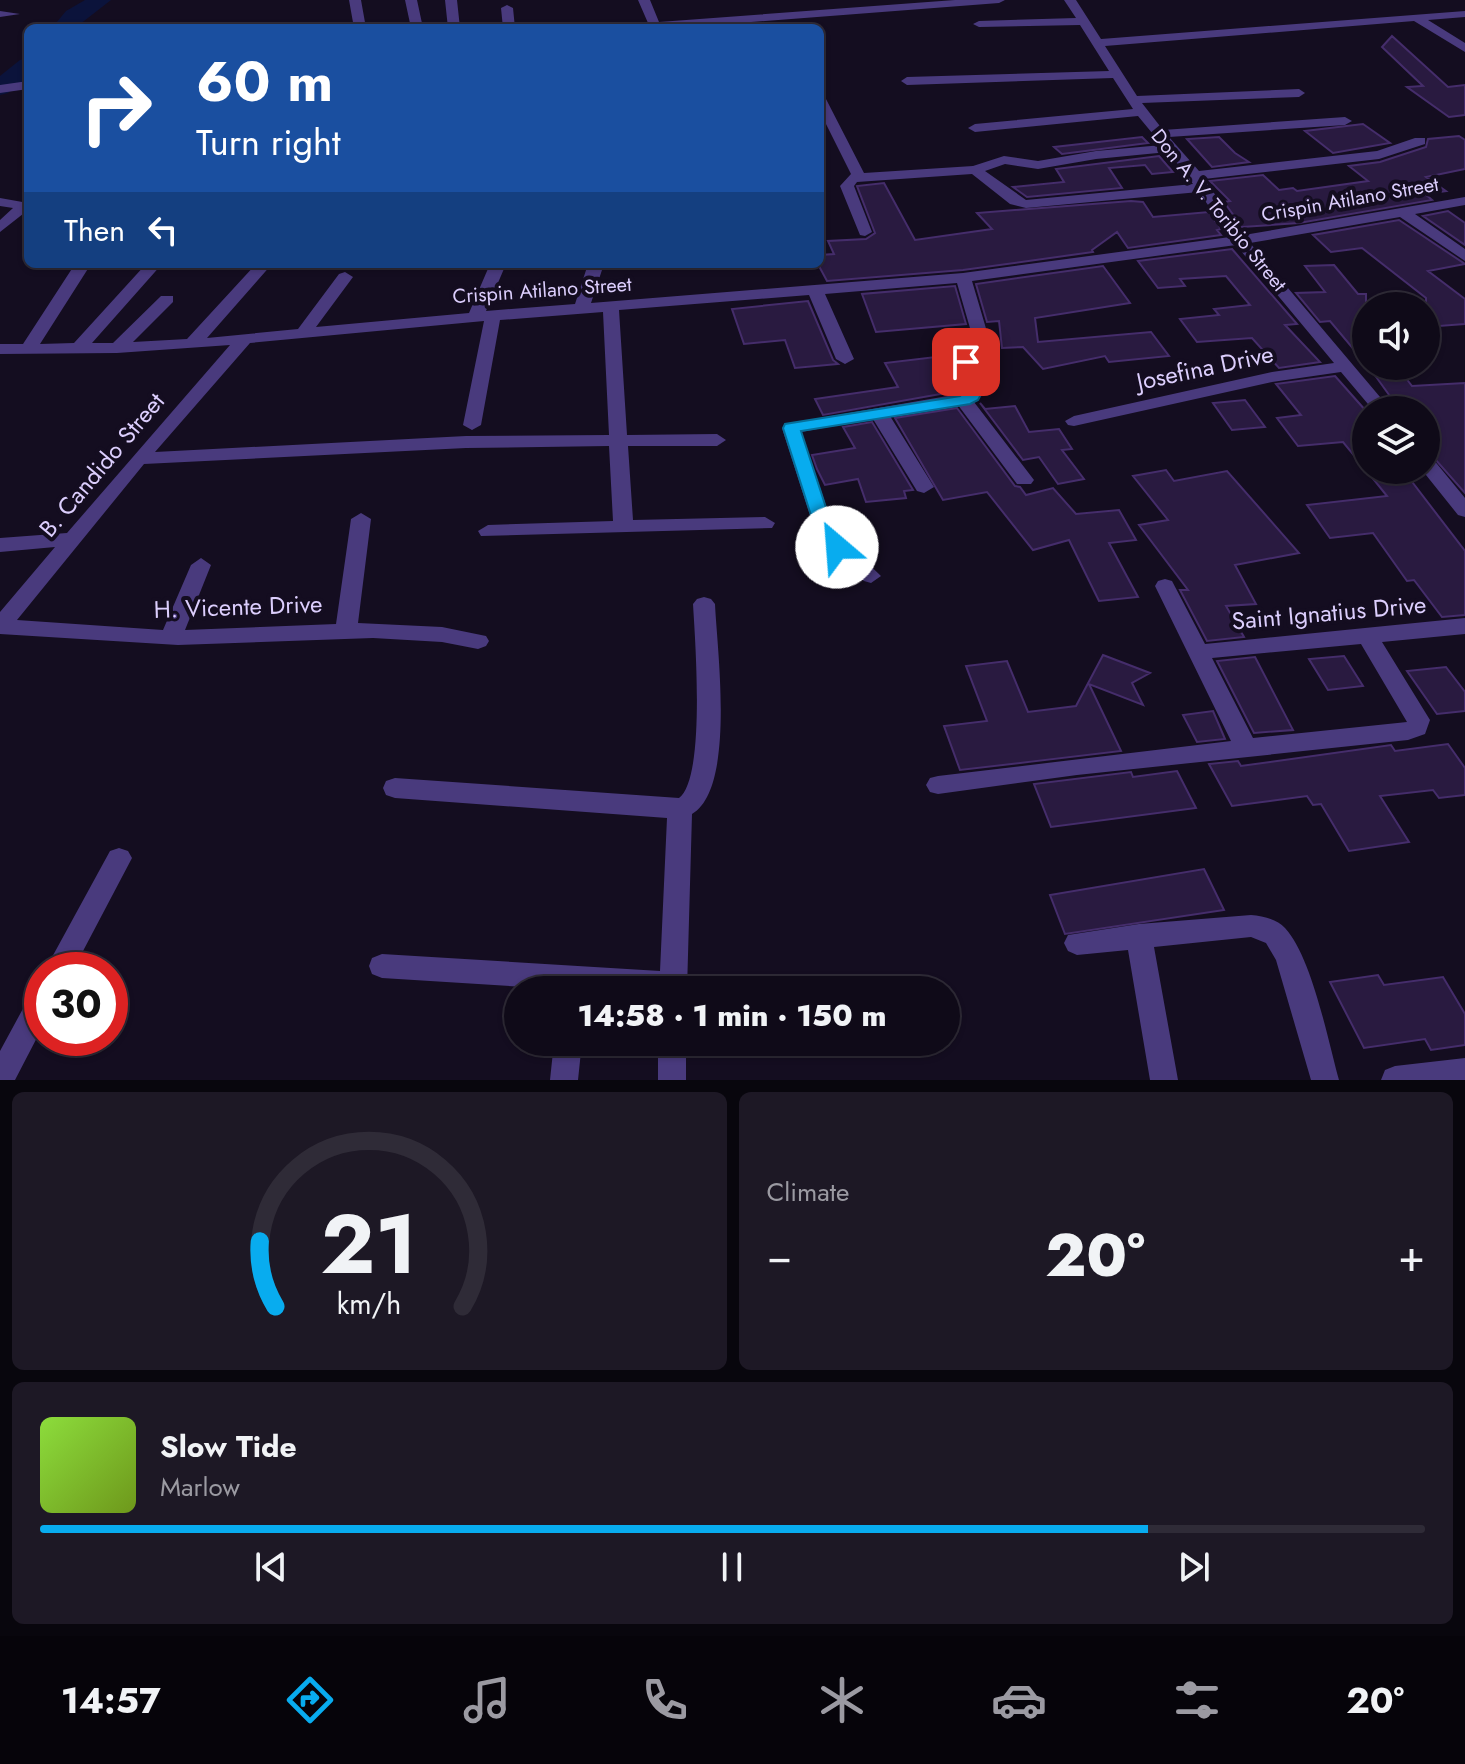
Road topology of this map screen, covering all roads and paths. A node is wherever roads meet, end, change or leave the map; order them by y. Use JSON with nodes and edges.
{"nodes":[{"id":1,"x":355,"y":0,"type":"edge"},
{"id":2,"x":411,"y":0,"type":"edge"},
{"id":3,"x":451,"y":0,"type":"edge"},
{"id":4,"x":644,"y":0,"type":"edge"},
{"id":5,"x":769,"y":0,"type":"edge"},
{"id":6,"x":991,"y":0,"type":"edge"},
{"id":7,"x":999,"y":0,"type":"edge"},
{"id":8,"x":1070,"y":0,"type":"edge"},
{"id":9,"x":943,"y":2,"type":"edge"},
{"id":10,"x":9,"y":6,"type":"edge"},
{"id":11,"x":507,"y":8,"type":"dead end"},
{"id":12,"x":0,"y":14,"type":"edge"},
{"id":13,"x":1465,"y":14,"type":"edge"},
{"id":14,"x":1416,"y":18,"type":"junction"},
{"id":15,"x":780,"y":21,"type":"edge"},
{"id":16,"x":1083,"y":21,"type":"junction"},
{"id":17,"x":359,"y":24,"type":"edge"},
{"id":18,"x":416,"y":24,"type":"edge"},
{"id":19,"x":454,"y":24,"type":"edge"},
{"id":20,"x":509,"y":24,"type":"edge"},
{"id":21,"x":654,"y":24,"type":"edge"},
{"id":22,"x":705,"y":24,"type":"edge"},
{"id":23,"x":979,"y":24,"type":"dead end"},
{"id":24,"x":1096,"y":43,"type":"junction"},
{"id":25,"x":1465,"y":48,"type":"edge"},
{"id":26,"x":1115,"y":74,"type":"junction"},
{"id":27,"x":907,"y":81,"type":"dead end"},
{"id":28,"x":24,"y":86,"type":"edge"},
{"id":29,"x":0,"y":89,"type":"edge"},
{"id":30,"x":1299,"y":93,"type":"dead end"},
{"id":31,"x":1137,"y":106,"type":"junction"},
{"id":32,"x":824,"y":107,"type":"edge"},
{"id":33,"x":1345,"y":121,"type":"dead end"},
{"id":34,"x":975,"y":128,"type":"dead end"},
{"id":35,"x":1159,"y":134,"type":"junction"},
{"id":36,"x":1420,"y":141,"type":"dead end"},
{"id":37,"x":1171,"y":148,"type":"junction"},
{"id":38,"x":975,"y":170,"type":"junction"},
{"id":39,"x":859,"y":177,"type":"junction"},
{"id":40,"x":1199,"y":182,"type":"junction"},
{"id":41,"x":1465,"y":201,"type":"edge"},
{"id":42,"x":0,"y":202,"type":"edge"},
{"id":43,"x":1403,"y":212,"type":"junction"},
{"id":44,"x":1,"y":227,"type":"edge"},
{"id":45,"x":24,"y":228,"type":"edge"},
{"id":46,"x":865,"y":232,"type":"dead end"},
{"id":47,"x":1240,"y":240,"type":"junction"},
{"id":48,"x":1465,"y":256,"type":"edge"},
{"id":49,"x":80,"y":268,"type":"edge"},
{"id":50,"x":150,"y":268,"type":"edge"},
{"id":51,"x":260,"y":268,"type":"edge"},
{"id":52,"x":497,"y":268,"type":"edge"},
{"id":53,"x":595,"y":268,"type":"edge"},
{"id":54,"x":345,"y":277,"type":"dead end"},
{"id":55,"x":963,"y":278,"type":"junction"},
{"id":56,"x":815,"y":290,"type":"junction"},
{"id":57,"x":167,"y":299,"type":"dead end"},
{"id":58,"x":611,"y":307,"type":"junction"},
{"id":59,"x":581,"y":309,"type":"junction"},
{"id":60,"x":484,"y":316,"type":"junction"},
{"id":61,"x":303,"y":333,"type":"junction"},
{"id":62,"x":245,"y":339,"type":"junction"},
{"id":63,"x":192,"y":344,"type":"junction"},
{"id":64,"x":117,"y":348,"type":"junction"},
{"id":65,"x":0,"y":349,"type":"edge"},
{"id":66,"x":78,"y":349,"type":"junction"},
{"id":67,"x":27,"y":350,"type":"junction"},
{"id":68,"x":845,"y":359,"type":"dead end"},
{"id":69,"x":1347,"y":366,"type":"junction"},
{"id":70,"x":1371,"y":396,"type":"edge"},
{"id":71,"x":964,"y":401,"type":"junction"},
{"id":72,"x":879,"y":414,"type":"junction"},
{"id":73,"x":1074,"y":421,"type":"dead end"},
{"id":74,"x":472,"y":425,"type":"dead end"},
{"id":75,"x":717,"y":440,"type":"dead end"},
{"id":76,"x":619,"y":441,"type":"junction"},
{"id":77,"x":139,"y":459,"type":"junction"},
{"id":78,"x":1024,"y":480,"type":"dead end"},
{"id":79,"x":1440,"y":480,"type":"edge"},
{"id":80,"x":924,"y":487,"type":"dead end"},
{"id":81,"x":1465,"y":511,"type":"edge"},
{"id":82,"x":361,"y":519,"type":"dead end"},
{"id":83,"x":765,"y":523,"type":"dead end"},
{"id":84,"x":623,"y":526,"type":"junction"},
{"id":85,"x":488,"y":531,"type":"dead end"},
{"id":86,"x":73,"y":539,"type":"junction"},
{"id":87,"x":0,"y":545,"type":"edge"},
{"id":88,"x":201,"y":565,"type":"dead end"},
{"id":89,"x":871,"y":576,"type":"dead end"},
{"id":90,"x":1165,"y":586,"type":"dead end"},
{"id":91,"x":704,"y":604,"type":"dead end"},
{"id":92,"x":0,"y":626,"type":"edge"},
{"id":93,"x":1465,"y":626,"type":"edge"},
{"id":94,"x":346,"y":629,"type":"junction"},
{"id":95,"x":1367,"y":636,"type":"junction"},
{"id":96,"x":171,"y":637,"type":"junction"},
{"id":97,"x":478,"y":641,"type":"dead end"},
{"id":98,"x":1198,"y":652,"type":"junction"},
{"id":99,"x":1246,"y":748,"type":"junction"},
{"id":100,"x":938,"y":785,"type":"dead end"},
{"id":101,"x":395,"y":788,"type":"dead end"},
{"id":102,"x":680,"y":809,"type":"junction"},
{"id":103,"x":119,"y":858,"type":"dead end"},
{"id":104,"x":1139,"y":936,"type":"junction"},
{"id":105,"x":1077,"y":943,"type":"dead end"},
{"id":106,"x":69,"y":952,"type":"edge"},
{"id":107,"x":382,"y":966,"type":"dead end"},
{"id":108,"x":673,"y":976,"type":"edge"},
{"id":109,"x":504,"y":977,"type":"edge"},
{"id":110,"x":24,"y":1034,"type":"edge"},
{"id":111,"x":567,"y":1056,"type":"edge"},
{"id":112,"x":672,"y":1056,"type":"edge"},
{"id":113,"x":1465,"y":1072,"type":"edge"},
{"id":114,"x":0,"y":1079,"type":"edge"},
{"id":115,"x":564,"y":1080,"type":"edge"},
{"id":116,"x":672,"y":1080,"type":"edge"},
{"id":117,"x":1164,"y":1080,"type":"edge"},
{"id":118,"x":1325,"y":1080,"type":"edge"},
{"id":119,"x":1395,"y":1080,"type":"edge"}],
"edges":[{"from":1,"to":17,"type":"street"},
{"from":2,"to":18,"type":"street"},
{"from":3,"to":19,"type":"street"},
{"from":4,"to":21,"type":"street"},
{"from":5,"to":15,"type":"street"},
{"from":6,"to":7,"type":"street"},
{"from":6,"to":9,"type":"street"},
{"from":8,"to":16,"type":"street","name":"Don A. V. Toribio Street"},
{"from":9,"to":15,"type":"street"},
{"from":10,"to":12,"type":"street"},
{"from":11,"to":20,"type":"street"},
{"from":13,"to":14,"type":"street"},
{"from":14,"to":24,"type":"street"},
{"from":14,"to":25,"type":"street"},
{"from":15,"to":22,"type":"street"},
{"from":16,"to":23,"type":"street"},
{"from":16,"to":24,"type":"street","name":"Don A. V. Toribio Street"},
{"from":24,"to":26,"type":"street","name":"Don A. V. Toribio Street"},
{"from":26,"to":27,"type":"street"},
{"from":26,"to":31,"type":"street","name":"Don A. V. Toribio Street"},
{"from":28,"to":29,"type":"street"},
{"from":30,"to":31,"type":"street"},
{"from":31,"to":34,"type":"street"},
{"from":31,"to":35,"type":"street","name":"Don A. V. Toribio Street"},
{"from":32,"to":39,"type":"street"},
{"from":33,"to":35,"type":"street"},
{"from":35,"to":37,"type":"street","name":"Don A. V. Toribio Street"},
{"from":36,"to":40,"type":"street"},
{"from":37,"to":38,"type":"street"},
{"from":37,"to":40,"type":"street","name":"Don A. V. Toribio Street"},
{"from":38,"to":39,"type":"street"},
{"from":38,"to":40,"type":"street"},
{"from":39,"to":46,"type":"street"},
{"from":40,"to":47,"type":"street","name":"Don A. V. Toribio Street"},
{"from":41,"to":43,"type":"street","name":"Crispin Atilano Street"},
{"from":42,"to":44,"type":"street"},
{"from":43,"to":47,"type":"street","name":"Crispin Atilano Street"},
{"from":43,"to":48,"type":"street"},
{"from":44,"to":45,"type":"street"},
{"from":47,"to":55,"type":"street","name":"Crispin Atilano Street"},
{"from":47,"to":69,"type":"street","name":"Don A. V. Toribio Street"},
{"from":49,"to":67,"type":"street"},
{"from":50,"to":66,"type":"street"},
{"from":51,"to":63,"type":"street"},
{"from":52,"to":60,"type":"street"},
{"from":53,"to":59,"type":"street"},
{"from":54,"to":61,"type":"street"},
{"from":55,"to":56,"type":"street","name":"Crispin Atilano Street"},
{"from":55,"to":71,"type":"street"},
{"from":56,"to":58,"type":"street","name":"Crispin Atilano Street"},
{"from":56,"to":68,"type":"street"},
{"from":57,"to":64,"type":"street"},
{"from":58,"to":59,"type":"street","name":"Crispin Atilano Street"},
{"from":58,"to":76,"type":"street"},
{"from":59,"to":60,"type":"street","name":"Crispin Atilano Street"},
{"from":60,"to":61,"type":"street","name":"Crispin Atilano Street"},
{"from":60,"to":74,"type":"street"},
{"from":61,"to":62,"type":"street","name":"Crispin Atilano Street"},
{"from":62,"to":63,"type":"street","name":"Crispin Atilano Street"},
{"from":62,"to":77,"type":"street","name":"B. Candido Street"},
{"from":63,"to":64,"type":"street","name":"Crispin Atilano Street"},
{"from":64,"to":66,"type":"street","name":"Crispin Atilano Street"},
{"from":65,"to":67,"type":"street","name":"Crispin Atilano Street"},
{"from":66,"to":67,"type":"street","name":"Crispin Atilano Street"},
{"from":69,"to":70,"type":"street","name":"Don A. V. Toribio Street"},
{"from":69,"to":73,"type":"street","name":"Josefina Drive"},
{"from":71,"to":72,"type":"street"},
{"from":71,"to":78,"type":"street"},
{"from":72,"to":80,"type":"street"},
{"from":72,"to":89,"type":"street"},
{"from":75,"to":76,"type":"street"},
{"from":76,"to":77,"type":"street"},
{"from":76,"to":84,"type":"street"},
{"from":77,"to":86,"type":"street","name":"B. Candido Street"},
{"from":79,"to":81,"type":"street"},
{"from":82,"to":94,"type":"street"},
{"from":83,"to":84,"type":"street"},
{"from":84,"to":85,"type":"street"},
{"from":86,"to":87,"type":"street"},
{"from":86,"to":92,"type":"street","name":"B. Candido Street"},
{"from":88,"to":96,"type":"street"},
{"from":90,"to":98,"type":"street"},
{"from":91,"to":102,"type":"street"},
{"from":92,"to":96,"type":"street","name":"H. Vicente Drive"},
{"from":93,"to":95,"type":"street","name":"Saint Ignatius Drive"},
{"from":94,"to":96,"type":"street","name":"H. Vicente Drive"},
{"from":94,"to":97,"type":"street","name":"H. Vicente Drive"},
{"from":95,"to":98,"type":"street","name":"Saint Ignatius Drive"},
{"from":95,"to":99,"type":"street"},
{"from":98,"to":99,"type":"street"},
{"from":99,"to":100,"type":"street"},
{"from":101,"to":102,"type":"street"},
{"from":102,"to":108,"type":"street"},
{"from":103,"to":106,"type":"street"},
{"from":104,"to":105,"type":"street"},
{"from":104,"to":117,"type":"street"},
{"from":104,"to":118,"type":"street"},
{"from":107,"to":109,"type":"street"},
{"from":110,"to":114,"type":"street"},
{"from":111,"to":115,"type":"street"},
{"from":112,"to":116,"type":"street"},
{"from":113,"to":119,"type":"street"}]}
